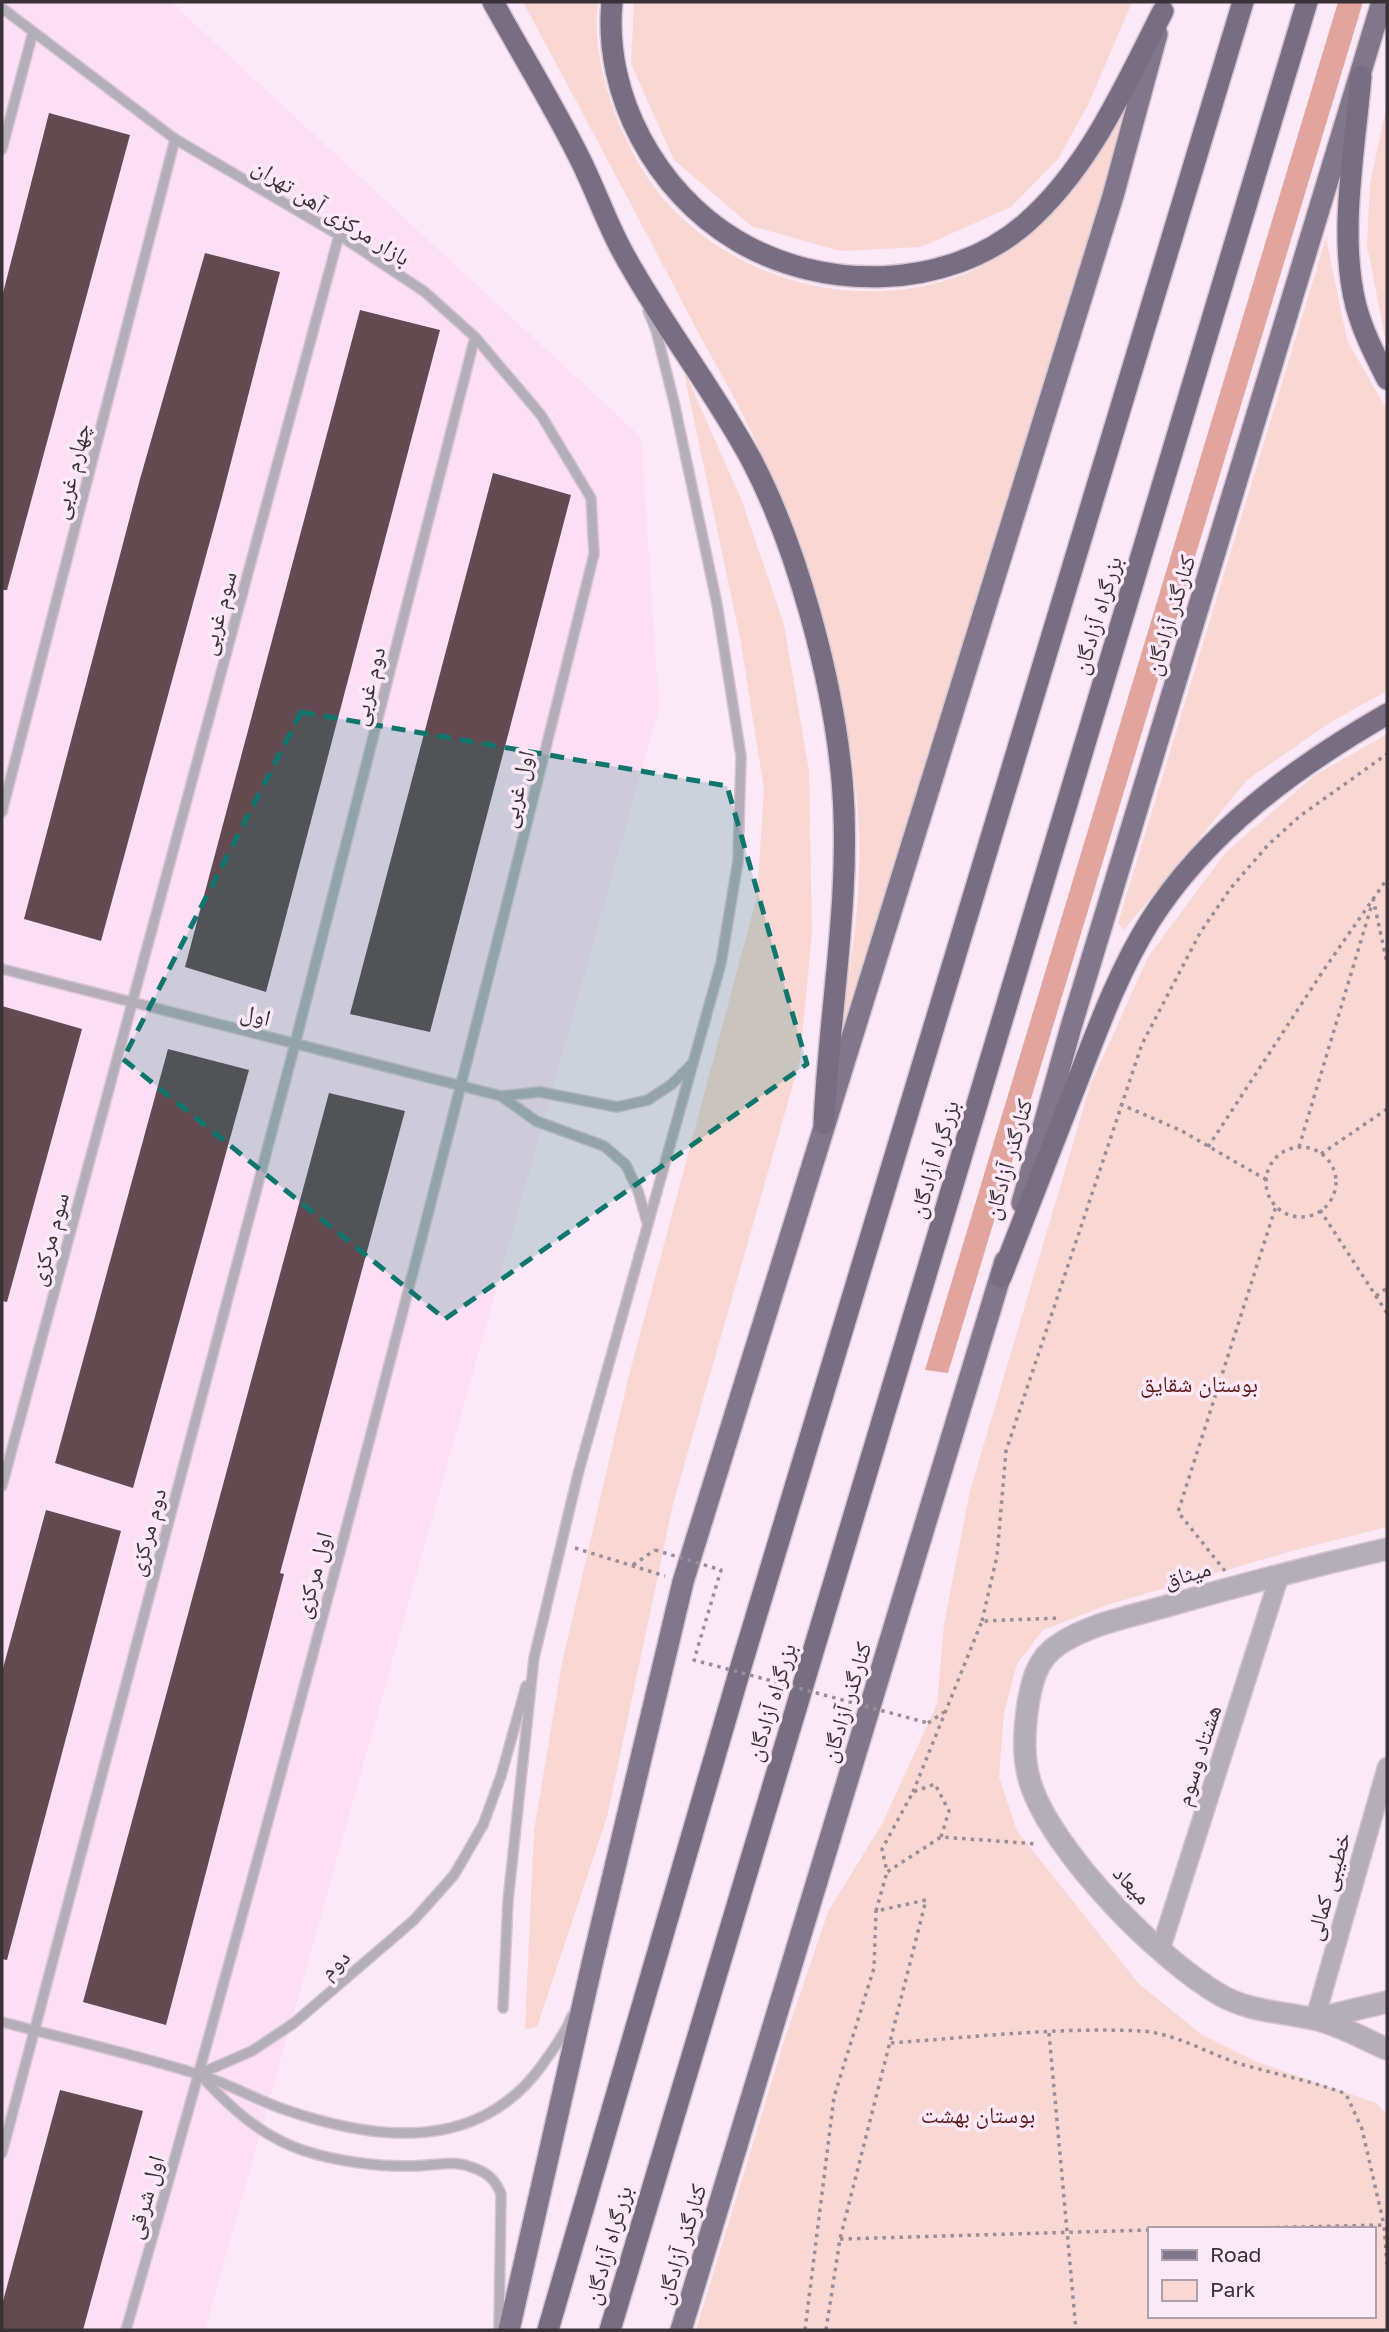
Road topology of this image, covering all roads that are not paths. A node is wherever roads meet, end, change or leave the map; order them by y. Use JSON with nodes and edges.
{"nodes":[{"id":1,"x":493,"y":2,"type":"edge"},
{"id":2,"x":612,"y":2,"type":"edge"},
{"id":3,"x":1243,"y":2,"type":"edge"},
{"id":4,"x":1307,"y":2,"type":"edge"},
{"id":5,"x":1382,"y":2,"type":"edge"},
{"id":6,"x":1164,"y":7,"type":"edge"},
{"id":7,"x":2,"y":8,"type":"edge"},
{"id":8,"x":33,"y":32,"type":"junction"},
{"id":9,"x":1361,"y":76,"type":"junction"},
{"id":10,"x":175,"y":139,"type":"junction"},
{"id":11,"x":2,"y":149,"type":"edge"},
{"id":12,"x":339,"y":235,"type":"junction"},
{"id":13,"x":621,"y":249,"type":"junction"},
{"id":14,"x":475,"y":337,"type":"junction"},
{"id":15,"x":1387,"y":379,"type":"edge"},
{"id":16,"x":591,"y":498,"type":"joint"},
{"id":17,"x":1387,"y":713,"type":"edge"},
{"id":18,"x":2,"y":812,"type":"edge"},
{"id":19,"x":2,"y":969,"type":"edge"},
{"id":20,"x":132,"y":1002,"type":"junction"},
{"id":21,"x":295,"y":1044,"type":"junction"},
{"id":22,"x":694,"y":1062,"type":"junction"},
{"id":23,"x":462,"y":1087,"type":"junction"},
{"id":24,"x":501,"y":1096,"type":"junction"},
{"id":25,"x":824,"y":1124,"type":"junction"},
{"id":26,"x":647,"y":1222,"type":"junction"},
{"id":27,"x":1001,"y":1277,"type":"junction"},
{"id":28,"x":2,"y":1486,"type":"edge"},
{"id":29,"x":1387,"y":1549,"type":"edge"},
{"id":30,"x":1280,"y":1574,"type":"junction"},
{"id":31,"x":534,"y":1658,"type":"junction"},
{"id":32,"x":1030,"y":1690,"type":"joint"},
{"id":33,"x":1387,"y":1767,"type":"edge"},
{"id":34,"x":1160,"y":1951,"type":"junction"},
{"id":35,"x":592,"y":1964,"type":"junction"},
{"id":36,"x":1387,"y":2002,"type":"edge"},
{"id":37,"x":503,"y":2008,"type":"dead end"},
{"id":38,"x":1315,"y":2019,"type":"junction"},
{"id":39,"x":2,"y":2022,"type":"edge"},
{"id":40,"x":34,"y":2031,"type":"junction"},
{"id":41,"x":1387,"y":2049,"type":"edge"},
{"id":42,"x":200,"y":2074,"type":"junction"},
{"id":43,"x":2,"y":2153,"type":"edge"},
{"id":44,"x":620,"y":2294,"type":"junction"},
{"id":45,"x":126,"y":2330,"type":"edge"},
{"id":46,"x":499,"y":2330,"type":"edge"},
{"id":47,"x":509,"y":2330,"type":"edge"},
{"id":48,"x":548,"y":2330,"type":"edge"},
{"id":49,"x":610,"y":2330,"type":"edge"},
{"id":50,"x":619,"y":2330,"type":"edge"},
{"id":51,"x":681,"y":2330,"type":"edge"}],
"edges":[{"from":1,"to":13,"type":"highway"},
{"from":2,"to":6,"type":"highway"},
{"from":3,"to":48,"type":"highway","name":"بزرگراه آزادگان"},
{"from":4,"to":44,"type":"highway","name":"بزرگراه آزادگان"},
{"from":5,"to":9,"type":"main road","name":"کنارگذر آزادگان"},
{"from":6,"to":25,"type":"main road"},
{"from":7,"to":8,"type":"lane","name":"بازار مرکزی آهن تهران"},
{"from":8,"to":10,"type":"lane","name":"بازار مرکزی آهن تهران"},
{"from":8,"to":11,"type":"lane"},
{"from":9,"to":15,"type":"highway"},
{"from":9,"to":27,"type":"main road","name":"کنارگذر آزادگان"},
{"from":10,"to":12,"type":"lane","name":"بازار مرکزی آهن تهران"},
{"from":10,"to":18,"type":"lane","name":"چهارم غربی"},
{"from":12,"to":14,"type":"lane","name":"بازار مرکزی آهن تهران"},
{"from":12,"to":20,"type":"lane","name":"سوم غربی"},
{"from":13,"to":22,"type":"lane"},
{"from":13,"to":25,"type":"highway"},
{"from":14,"to":16,"type":"lane","name":"بازار مرکزی آهن تهران"},
{"from":14,"to":21,"type":"lane","name":"دوم غربی"},
{"from":16,"to":23,"type":"lane","name":"اول غربی"},
{"from":17,"to":27,"type":"highway"},
{"from":19,"to":20,"type":"lane","name":"اول"},
{"from":20,"to":21,"type":"lane","name":"اول"},
{"from":20,"to":28,"type":"lane","name":"سوم مرکزی"},
{"from":21,"to":23,"type":"lane","name":"اول"},
{"from":21,"to":40,"type":"lane","name":"دوم مرکزی"},
{"from":22,"to":24,"type":"lane","name":"اول"},
{"from":22,"to":26,"type":"lane"},
{"from":23,"to":24,"type":"lane","name":"اول"},
{"from":23,"to":42,"type":"lane","name":"اول مرکزی"},
{"from":24,"to":26,"type":"lane","name":"اول"},
{"from":25,"to":35,"type":"main road"},
{"from":26,"to":31,"type":"lane"},
{"from":27,"to":51,"type":"main road","name":"کنارگذر آزادگان"},
{"from":29,"to":30,"type":"street","name":"میثاق"},
{"from":30,"to":32,"type":"street","name":"میثاق"},
{"from":30,"to":34,"type":"street","name":"هشتاد وسوم"},
{"from":31,"to":37,"type":"lane"},
{"from":31,"to":42,"type":"lane","name":"دوم"},
{"from":32,"to":34,"type":"street","name":"میعاد"},
{"from":33,"to":38,"type":"street","name":"خطیبی کمالی"},
{"from":34,"to":38,"type":"street","name":"میعاد"},
{"from":35,"to":42,"type":"lane"},
{"from":35,"to":47,"type":"main road"},
{"from":36,"to":38,"type":"street"},
{"from":38,"to":41,"type":"street"},
{"from":39,"to":40,"type":"lane"},
{"from":40,"to":42,"type":"lane"},
{"from":40,"to":43,"type":"lane","name":"دوم مرکزی"},
{"from":42,"to":45,"type":"lane","name":"اول شرقی"},
{"from":42,"to":46,"type":"lane"},
{"from":44,"to":49,"type":"highway","name":"بزرگراه آزادگان"},
{"from":44,"to":50,"type":"highway"}]}
